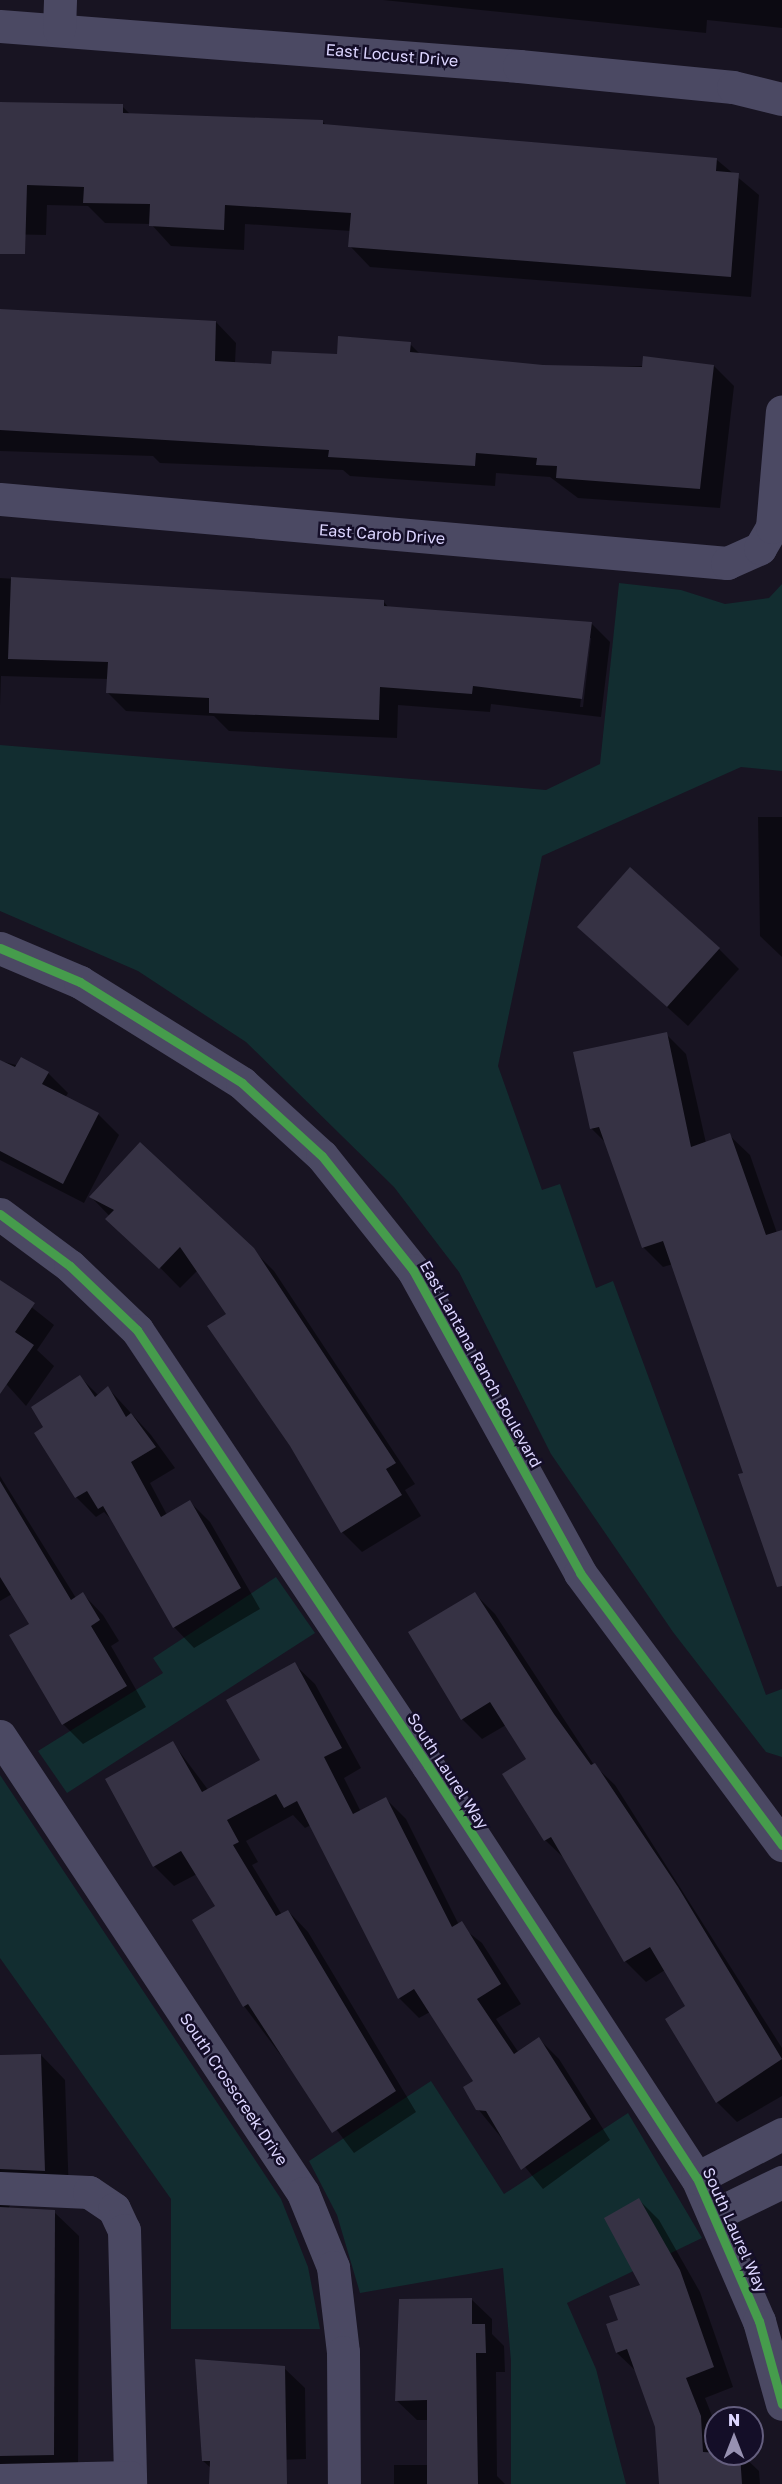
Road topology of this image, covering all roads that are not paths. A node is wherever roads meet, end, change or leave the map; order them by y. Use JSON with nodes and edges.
{"nodes":[{"id":1,"x":60,"y":15,"type":"edge"},
{"id":2,"x":0,"y":26,"type":"edge"},
{"id":3,"x":782,"y":99,"type":"edge"},
{"id":4,"x":782,"y":411,"type":"edge"},
{"id":5,"x":0,"y":499,"type":"edge"},
{"id":6,"x":0,"y":948,"type":"edge"},
{"id":7,"x":0,"y":1215,"type":"edge"},
{"id":8,"x":0,"y":1736,"type":"edge"},
{"id":9,"x":776,"y":1824,"type":"edge"},
{"id":10,"x":782,"y":2134,"type":"edge"},
{"id":11,"x":697,"y":2178,"type":"junction"},
{"id":12,"x":782,"y":2182,"type":"edge"},
{"id":13,"x":0,"y":2187,"type":"edge"},
{"id":14,"x":714,"y":2215,"type":"junction"},
{"id":15,"x":782,"y":2404,"type":"edge"},
{"id":16,"x":0,"y":2480,"type":"edge"},
{"id":17,"x":130,"y":2481,"type":"edge"},
{"id":18,"x":344,"y":2484,"type":"edge"}],
"edges":[{"from":1,"to":2,"type":"street","name":"East Locust Drive"},
{"from":1,"to":3,"type":"street","name":"East Locust Drive"},
{"from":4,"to":5,"type":"street","name":"East Carob Drive"},
{"from":6,"to":9,"type":"street","name":"East Lantana Ranch Boulevard"},
{"from":7,"to":11,"type":"street","name":"South Laurel Way"},
{"from":8,"to":18,"type":"street","name":"South Crosscreek Drive"},
{"from":10,"to":11,"type":"street"},
{"from":11,"to":14,"type":"street","name":"South Laurel Way"},
{"from":12,"to":14,"type":"street"},
{"from":13,"to":17,"type":"street"},
{"from":14,"to":15,"type":"street","name":"South Laurel Way"},
{"from":16,"to":17,"type":"street"}]}
